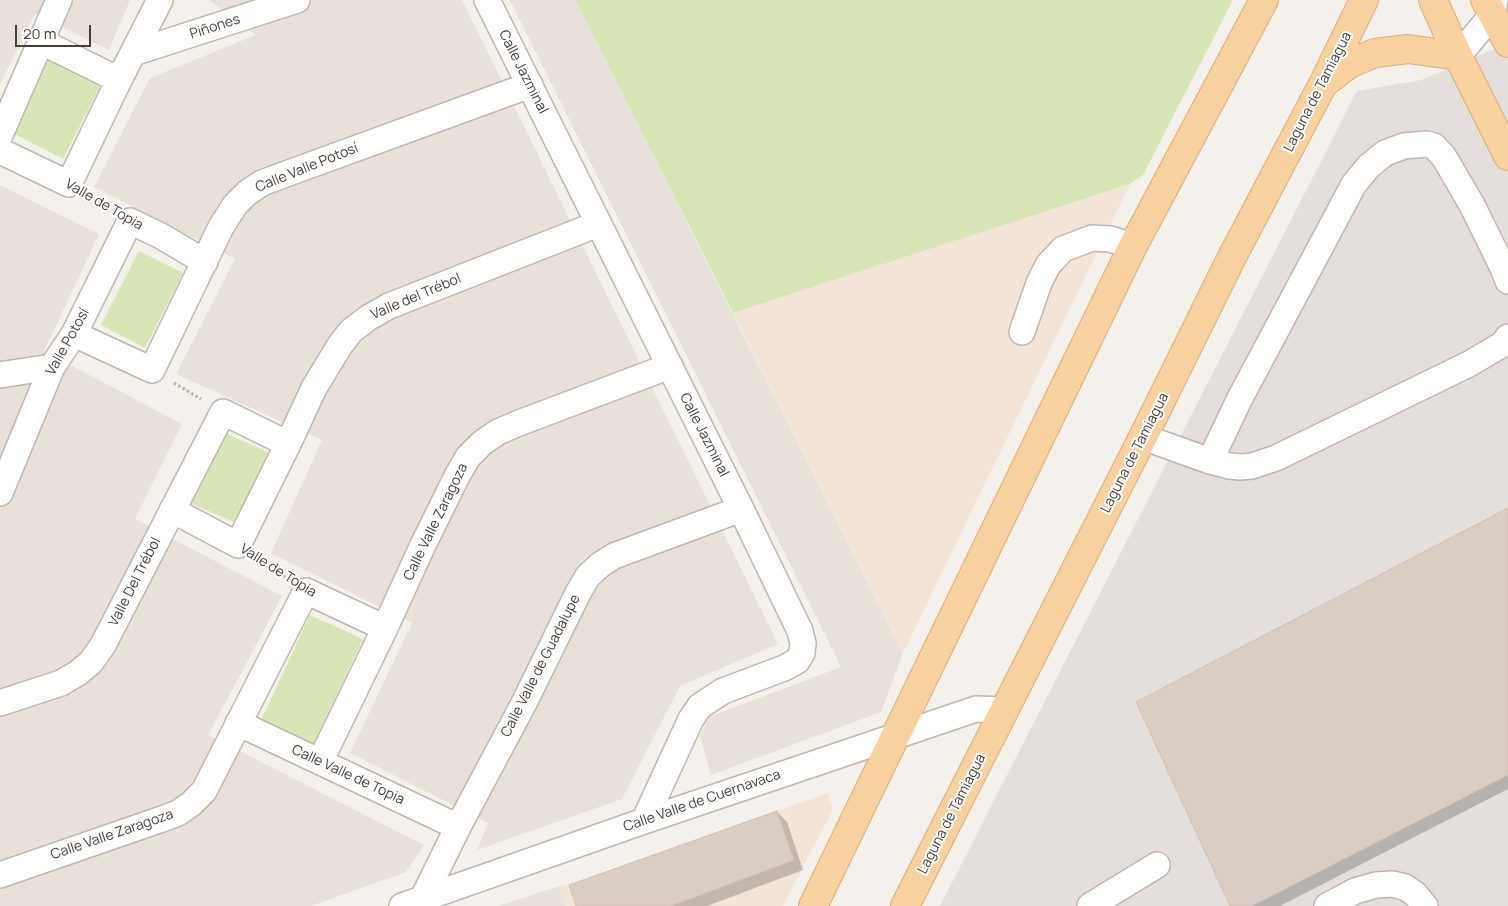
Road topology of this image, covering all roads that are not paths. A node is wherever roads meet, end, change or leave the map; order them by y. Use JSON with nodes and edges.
{"nodes":[{"id":1,"x":59,"y":0,"type":"edge"},
{"id":2,"x":160,"y":0,"type":"edge"},
{"id":3,"x":297,"y":0,"type":"edge"},
{"id":4,"x":487,"y":0,"type":"edge"},
{"id":5,"x":1264,"y":0,"type":"edge"},
{"id":6,"x":1364,"y":0,"type":"edge"},
{"id":7,"x":1433,"y":0,"type":"edge"},
{"id":8,"x":1491,"y":5,"type":"edge"},
{"id":9,"x":42,"y":42,"type":"junction"},
{"id":10,"x":1508,"y":43,"type":"edge"},
{"id":11,"x":133,"y":53,"type":"junction"},
{"id":12,"x":1458,"y":56,"type":"junction"},
{"id":13,"x":119,"y":80,"type":"junction"},
{"id":14,"x":1322,"y":84,"type":"junction"},
{"id":15,"x":530,"y":85,"type":"junction"},
{"id":16,"x":0,"y":135,"type":"edge"},
{"id":17,"x":1505,"y":141,"type":"edge"},
{"id":18,"x":0,"y":151,"type":"edge"},
{"id":19,"x":130,"y":221,"type":"joint"},
{"id":20,"x":598,"y":224,"type":"junction"},
{"id":21,"x":1133,"y":246,"type":"junction"},
{"id":22,"x":205,"y":262,"type":"junction"},
{"id":23,"x":1508,"y":282,"type":"edge"},
{"id":24,"x":1022,"y":332,"type":"dead end"},
{"id":25,"x":74,"y":334,"type":"junction"},
{"id":26,"x":1508,"y":337,"type":"edge"},
{"id":27,"x":670,"y":366,"type":"junction"},
{"id":28,"x":52,"y":367,"type":"junction"},
{"id":29,"x":0,"y":375,"type":"edge"},
{"id":30,"x":1143,"y":437,"type":"junction"},
{"id":31,"x":288,"y":444,"type":"junction"},
{"id":32,"x":1210,"y":461,"type":"junction"},
{"id":33,"x":0,"y":493,"type":"edge"},
{"id":34,"x":741,"y":508,"type":"junction"},
{"id":35,"x":172,"y":510,"type":"junction"},
{"id":36,"x":238,"y":545,"type":"joint"},
{"id":37,"x":306,"y":591,"type":"joint"},
{"id":38,"x":385,"y":628,"type":"junction"},
{"id":39,"x":0,"y":703,"type":"edge"},
{"id":40,"x":1005,"y":710,"type":"junction"},
{"id":41,"x":238,"y":722,"type":"junction"},
{"id":42,"x":895,"y":736,"type":"junction"},
{"id":43,"x":320,"y":762,"type":"junction"},
{"id":44,"x":644,"y":821,"type":"junction"},
{"id":45,"x":458,"y":827,"type":"junction"},
{"id":46,"x":1156,"y":865,"type":"dead end"},
{"id":47,"x":0,"y":875,"type":"edge"},
{"id":48,"x":414,"y":904,"type":"edge"},
{"id":49,"x":1331,"y":905,"type":"edge"},
{"id":50,"x":813,"y":906,"type":"edge"},
{"id":51,"x":905,"y":906,"type":"edge"},
{"id":52,"x":1090,"y":906,"type":"edge"},
{"id":53,"x":1425,"y":906,"type":"edge"}],
"edges":[{"from":1,"to":9,"type":"street"},
{"from":2,"to":11,"type":"street"},
{"from":3,"to":11,"type":"street","name":"Piñones"},
{"from":4,"to":15,"type":"street","name":"Calle Jazminal"},
{"from":5,"to":21,"type":"main road"},
{"from":6,"to":14,"type":"main road","name":"Laguna de Tamiagua"},
{"from":7,"to":12,"type":"main road"},
{"from":8,"to":10,"type":"main road"},
{"from":8,"to":12,"type":"street"},
{"from":9,"to":13,"type":"street"},
{"from":9,"to":16,"type":"street"},
{"from":11,"to":13,"type":"street"},
{"from":12,"to":14,"type":"main road"},
{"from":12,"to":17,"type":"main road"},
{"from":13,"to":18,"type":"street","name":"Valle de Topia"},
{"from":14,"to":30,"type":"main road","name":"Laguna de Tamiagua"},
{"from":15,"to":20,"type":"street","name":"Calle Jazminal"},
{"from":15,"to":22,"type":"street","name":"Calle Valle Potosí"},
{"from":19,"to":22,"type":"street","name":"Valle de Topia"},
{"from":19,"to":25,"type":"street","name":"Valle Potosí"},
{"from":20,"to":27,"type":"street","name":"Calle Jazminal"},
{"from":20,"to":31,"type":"street","name":"Valle del Trébol"},
{"from":21,"to":24,"type":"street"},
{"from":21,"to":42,"type":"main road"},
{"from":22,"to":25,"type":"street","name":"Calle Valle Potosí"},
{"from":23,"to":32,"type":"street"},
{"from":25,"to":28,"type":"street","name":"Valle Potosí"},
{"from":26,"to":32,"type":"street"},
{"from":27,"to":34,"type":"street","name":"Calle Jazminal"},
{"from":27,"to":38,"type":"street","name":"Calle Valle Zaragoza"},
{"from":28,"to":29,"type":"street"},
{"from":28,"to":33,"type":"street","name":"Valle Potosí"},
{"from":30,"to":32,"type":"street"},
{"from":30,"to":40,"type":"main road","name":"Laguna de Tamiagua"},
{"from":31,"to":35,"type":"street","name":"Valle Del Trébol"},
{"from":31,"to":36,"type":"street","name":"Valle del Trébol"},
{"from":34,"to":44,"type":"street","name":"Calle Jazminal"},
{"from":34,"to":45,"type":"street","name":"Calle Valle de Guadalupe"},
{"from":35,"to":36,"type":"street","name":"Valle de Topia"},
{"from":35,"to":39,"type":"street","name":"Valle Del Trébol"},
{"from":37,"to":38,"type":"street","name":"Valle de Topia"},
{"from":37,"to":41,"type":"street","name":"Calle Valle Zaragoza"},
{"from":38,"to":43,"type":"street","name":"Calle Valle Zaragoza"},
{"from":40,"to":42,"type":"street","name":"Calle Valle de Cuernavaca"},
{"from":40,"to":51,"type":"main road","name":"Laguna de Tamiagua"},
{"from":41,"to":43,"type":"street","name":"Calle Valle de Topia"},
{"from":41,"to":47,"type":"street","name":"Calle Valle Zaragoza"},
{"from":42,"to":44,"type":"street","name":"Calle Valle de Cuernavaca"},
{"from":42,"to":50,"type":"main road"},
{"from":43,"to":45,"type":"street","name":"Calle Valle de Topia"},
{"from":44,"to":48,"type":"street","name":"Calle Valle de Cuernavaca"},
{"from":45,"to":48,"type":"street","name":"Calle Valle de Guadalupe"},
{"from":46,"to":52,"type":"street"},
{"from":49,"to":53,"type":"street"}]}
